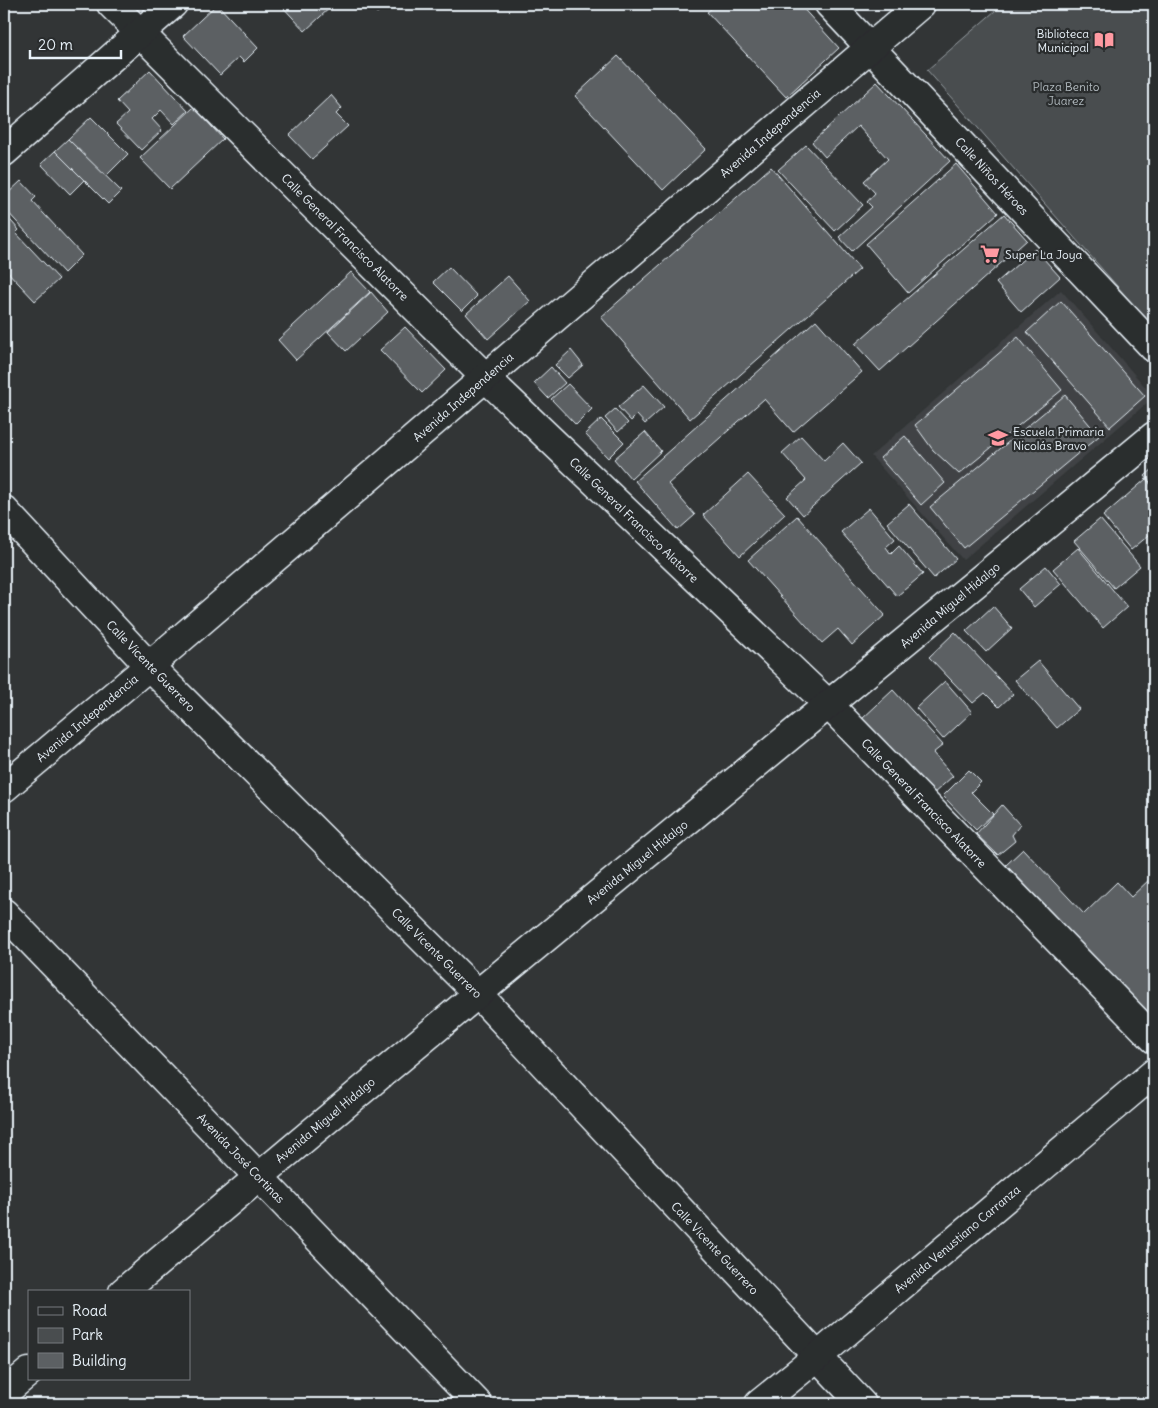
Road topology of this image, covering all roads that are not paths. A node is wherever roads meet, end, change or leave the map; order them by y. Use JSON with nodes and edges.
{"nodes":[{"id":1,"x":111,"y":4,"type":"edge"},
{"id":2,"x":173,"y":4,"type":"edge"},
{"id":3,"x":830,"y":4,"type":"edge"},
{"id":4,"x":921,"y":4,"type":"edge"},
{"id":5,"x":139,"y":32,"type":"junction"},
{"id":6,"x":870,"y":47,"type":"junction"},
{"id":7,"x":4,"y":152,"type":"edge"},
{"id":8,"x":1154,"y":348,"type":"edge"},
{"id":9,"x":486,"y":378,"type":"junction"},
{"id":10,"x":1154,"y":436,"type":"edge"},
{"id":11,"x":4,"y":510,"type":"edge"},
{"id":12,"x":149,"y":666,"type":"junction"},
{"id":13,"x":829,"y":705,"type":"junction"},
{"id":14,"x":4,"y":788,"type":"edge"},
{"id":15,"x":4,"y":913,"type":"edge"},
{"id":16,"x":477,"y":993,"type":"junction"},
{"id":17,"x":1154,"y":1039,"type":"edge"},
{"id":18,"x":1154,"y":1073,"type":"edge"},
{"id":19,"x":258,"y":1176,"type":"junction"},
{"id":20,"x":125,"y":1290,"type":"edge"},
{"id":21,"x":817,"y":1357,"type":"junction"},
{"id":22,"x":28,"y":1373,"type":"edge"},
{"id":23,"x":4,"y":1393,"type":"edge"},
{"id":24,"x":478,"y":1404,"type":"edge"},
{"id":25,"x":759,"y":1404,"type":"edge"},
{"id":26,"x":862,"y":1404,"type":"edge"}],
"edges":[{"from":1,"to":5,"type":"street","name":"Calle General Francisco Alatorre"},
{"from":2,"to":5,"type":"street"},
{"from":3,"to":6,"type":"street","name":"Calle Niños Héroes"},
{"from":4,"to":6,"type":"street","name":"Avenida Independencia"},
{"from":5,"to":7,"type":"street"},
{"from":5,"to":9,"type":"street","name":"Calle General Francisco Alatorre"},
{"from":6,"to":8,"type":"street","name":"Calle Niños Héroes"},
{"from":6,"to":9,"type":"street","name":"Avenida Independencia"},
{"from":9,"to":12,"type":"street","name":"Avenida Independencia"},
{"from":9,"to":13,"type":"street","name":"Calle General Francisco Alatorre"},
{"from":10,"to":13,"type":"street","name":"Avenida Miguel Hidalgo"},
{"from":11,"to":12,"type":"street","name":"Calle Vicente Guerrero"},
{"from":12,"to":14,"type":"street","name":"Avenida Independencia"},
{"from":12,"to":16,"type":"street","name":"Calle Vicente Guerrero"},
{"from":13,"to":16,"type":"street","name":"Avenida Miguel Hidalgo"},
{"from":13,"to":17,"type":"street","name":"Calle General Francisco Alatorre"},
{"from":15,"to":19,"type":"street","name":"Avenida José Cortinas"},
{"from":16,"to":19,"type":"street","name":"Avenida Miguel Hidalgo"},
{"from":16,"to":21,"type":"street","name":"Calle Vicente Guerrero"},
{"from":18,"to":21,"type":"street","name":"Avenida Venustiano Carranza"},
{"from":19,"to":20,"type":"street","name":"Avenida Miguel Hidalgo"},
{"from":19,"to":24,"type":"street","name":"Avenida José Cortinas"},
{"from":21,"to":25,"type":"street","name":"Avenida Venustiano Carranza"},
{"from":21,"to":26,"type":"street","name":"Calle Vicente Guerrero"},
{"from":22,"to":23,"type":"street"}]}
